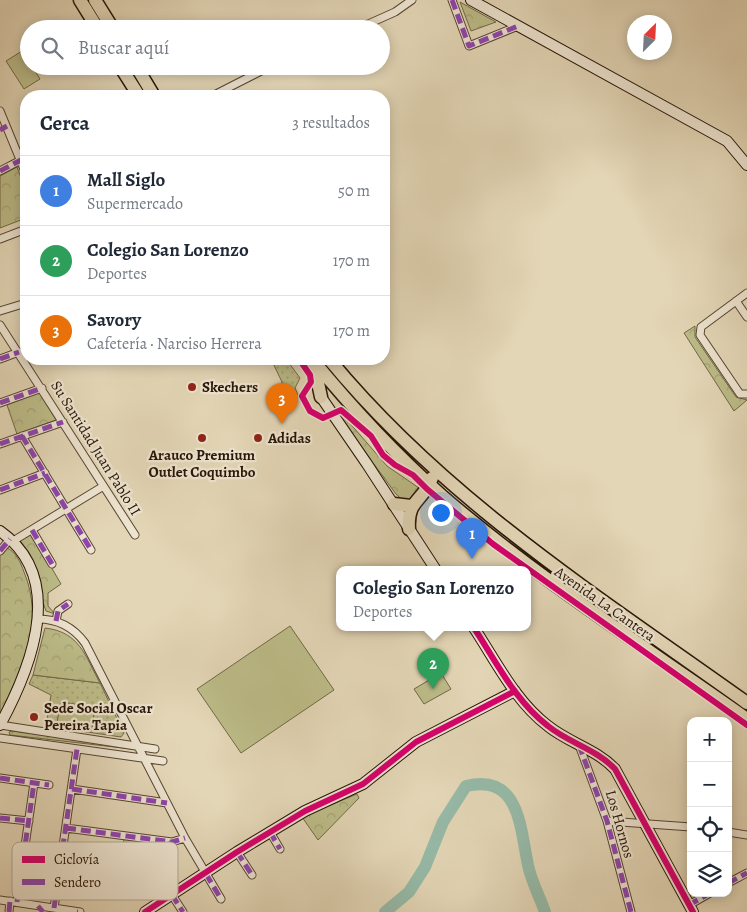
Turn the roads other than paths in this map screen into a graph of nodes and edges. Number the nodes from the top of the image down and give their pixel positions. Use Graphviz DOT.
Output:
graph roads {
  1 [pos="80,0"];
  2 [pos="95,0"];
  3 [pos="412,0"];
  4 [pos="452,0"];
  5 [pos="471,0"];
  6 [pos="92,20"];
  7 [pos="107,20"];
  8 [pos="378,20"];
  9 [pos="518,26"];
  10 [pos="126,75"];
  11 [pos="141,75"];
  12 [pos="253,75"];
  13 [pos="135,90"];
  14 [pos="150,90"];
  15 [pos="224,90"];
  16 [pos="0,111"];
  17 [pos="4,128"];
  18 [pos="20,158"];
  19 [pos="20,161"];
  20 [pos="747,165"];
  21 [pos="0,171"];
  22 [pos="20,231"];
  23 [pos="0,239"];
  24 [pos="747,293"];
  25 [pos="736,301"];
  26 [pos="20,305"];
  27 [pos="0,311"];
  28 [pos="747,316"];
  29 [pos="0,325"];
  30 [pos="19,352"];
  31 [pos="0,359"];
  32 [pos="27,365"];
  33 [pos="314,365"];
  34 [pos="318,365"];
  35 [pos="334,365"];
  36 [pos="343,376"];
  37 [pos="330,380"];
  38 [pos="42,388"];
  39 [pos="747,394"];
  40 [pos="321,397"];
  41 [pos="0,403"];
  42 [pos="63,422"];
  43 [pos="22,436"];
  44 [pos="0,444"];
  45 [pos="435,471"];
  46 [pos="44,472"];
  47 [pos="430,484"];
  48 [pos="102,486"];
  49 [pos="0,490"];
  50 [pos="394,504"];
  51 [pos="411,506"];
  52 [pos="67,508"];
  53 [pos="409,529"];
  54 [pos="32,530"];
  55 [pos="0,532"];
  56 [pos="135,535"];
  57 [pos="12,540"];
  58 [pos="91,550"];
  59 [pos="0,551"];
  60 [pos="52,564"];
  61 [pos="433,566"];
  62 [pos="530,566"];
  63 [pos="531,566"];
  64 [pos="68,604"];
  65 [pos="38,619"];
  66 [pos="56,621"];
  67 [pos="476,631"];
  68 [pos="515,691"];
  69 [pos="747,703"];
  70 [pos="747,718"];
  71 [pos="0,725"];
  72 [pos="0,738"];
  73 [pos="136,745"];
  74 [pos="579,745"];
  75 [pos="77,749"];
  76 [pos="155,749"];
  77 [pos="143,758"];
  78 [pos="163,761"];
  79 [pos="0,778"];
  80 [pos="34,783"];
  81 [pos="49,785"];
  82 [pos="72,789"];
  83 [pos="167,803"];
  84 [pos="0,818"];
  85 [pos="29,821"];
  86 [pos="607,821"];
  87 [pos="645,823"];
  88 [pos="66,828"];
  89 [pos="687,828"];
  90 [pos="270,832"];
  91 [pos="732,833"];
  92 [pos="747,835"];
  93 [pos="185,838"];
  94 [pos="25,842"];
  95 [pos="64,842"];
  96 [pos="172,842"];
  97 [pos="280,849"];
  98 [pos="238,852"];
  99 [pos="747,873"];
  100 [pos="206,874"];
  101 [pos="252,875"];
  102 [pos="732,881"];
  103 [pos="178,891"];
  104 [pos="705,897"];
  105 [pos="221,899"];
  106 [pos="0,900"];
  107 [pos="55,900"];
  108 [pos="164,900"];
  109 [pos="175,900"];
  110 [pos="14,902"];
  111 [pos="54,908"];
  112 [pos="691,908"];
  113 [pos="41,909"];
  114 [pos="9,912"];
  115 [pos="78,912"];
  116 [pos="146,912"];
  117 [pos="183,912"];
  118 [pos="631,912"];
  1 -- 6 [label="highway"];
  2 -- 7 [label="highway"];
  3 -- 8 [label="street"];
  4 -- 9 [label="street"];
  5 -- 9 [label="street"];
  9 -- 20 [label="street"];
  10 -- 13 [label="highway"];
  11 -- 14 [label="highway"];
  12 -- 15 [label="street"];
  16 -- 17 [label="street"];
  17 -- 18 [label="street"];
  19 -- 21 [label="street"];
  22 -- 23 [label="street"];
  24 -- 25 [label="street"];
  25 -- 28 [label="street"];
  25 -- 39 [label="street"];
  26 -- 27 [label="street"];
  29 -- 30 [label="street, Su Santidad Juan Pablo II"];
  30 -- 31 [label="street"];
  32 -- 38 [label="street, Su Santidad Juan Pablo II"];
  33 -- 40 [label="highway"];
  34 -- 37 [label="highway, Avenida La Cantera"];
  35 -- 36 [label="highway, Avenida La Cantera"];
  36 -- 37 [label="highway"];
  36 -- 45 [label="highway, Avenida La Cantera"];
  37 -- 40 [label="highway"];
  37 -- 47 [label="highway, Avenida La Cantera"];
  38 -- 41 [label="street"];
  38 -- 42 [label="street, Su Santidad Juan Pablo II"];
  40 -- 50 [label="street"];
  42 -- 43 [label="street"];
  42 -- 48 [label="street, Su Santidad Juan Pablo II"];
  43 -- 44 [label="street"];
  43 -- 46 [label="street"];
  45 -- 47 [label="highway"];
  45 -- 69 [label="highway, Avenida La Cantera"];
  46 -- 49 [label="street"];
  46 -- 52 [label="street"];
  47 -- 51 [label="highway"];
  47 -- 62 [label="highway, Avenida La Cantera"];
  48 -- 52 [label="street"];
  48 -- 56 [label="street, Su Santidad Juan Pablo II"];
  50 -- 51 [label="highway"];
  50 -- 53 [label="street"];
  51 -- 53 [label="highway"];
  52 -- 54 [label="street"];
  52 -- 58 [label="street"];
  53 -- 61 [label="street"];
  54 -- 57 [label="street"];
  54 -- 60 [label="street"];
  55 -- 57 [label="street"];
  57 -- 59 [label="street"];
  57 -- 65 [label="street"];
  63 -- 70 [label="highway, Avenida La Cantera"];
  64 -- 66 [label="street"];
  65 -- 66 [label="street"];
  65 -- 71 [label="street"];
  66 -- 73 [label="street"];
  67 -- 68 [label="street"];
  68 -- 74 [label="street"];
  68 -- 90 [label="street"];
  71 -- 73 [label="street"];
  72 -- 75 [label="street"];
  73 -- 76 [label="street"];
  73 -- 77 [label="street"];
  74 -- 86 [label="street, Los Hornos"];
  74 -- 87 [label="street"];
  75 -- 77 [label="street"];
  75 -- 82 [label="street"];
  77 -- 78 [label="street"];
  77 -- 83 [label="street"];
  79 -- 80 [label="street"];
  80 -- 81 [label="street"];
  80 -- 85 [label="street"];
  82 -- 83 [label="street"];
  82 -- 88 [label="street"];
  83 -- 93 [label="street"];
  84 -- 85 [label="street"];
  85 -- 94 [label="street"];
  86 -- 87 [label="street"];
  86 -- 118 [label="street, Los Hornos"];
  87 -- 89 [label="street"];
  87 -- 112 [label="street"];
  88 -- 95 [label="street"];
  88 -- 96 [label="street"];
  90 -- 97 [label="street"];
  90 -- 98 [label="street"];
  91 -- 92 [label="street"];
  93 -- 96 [label="street"];
  93 -- 100 [label="street"];
  98 -- 100 [label="street"];
  98 -- 101 [label="street"];
  99 -- 102 [label="street"];
  100 -- 103 [label="street"];
  100 -- 105 [label="street"];
  104 -- 112 [label="street"];
  106 -- 110 [label="street"];
  107 -- 111 [label="street"];
  108 -- 116 [label="street"];
  109 -- 117 [label="street"];
  110 -- 113 [label="street"];
  110 -- 114 [label="street"];
  111 -- 113 [label="street"];
  111 -- 115 [label="street"];
}
